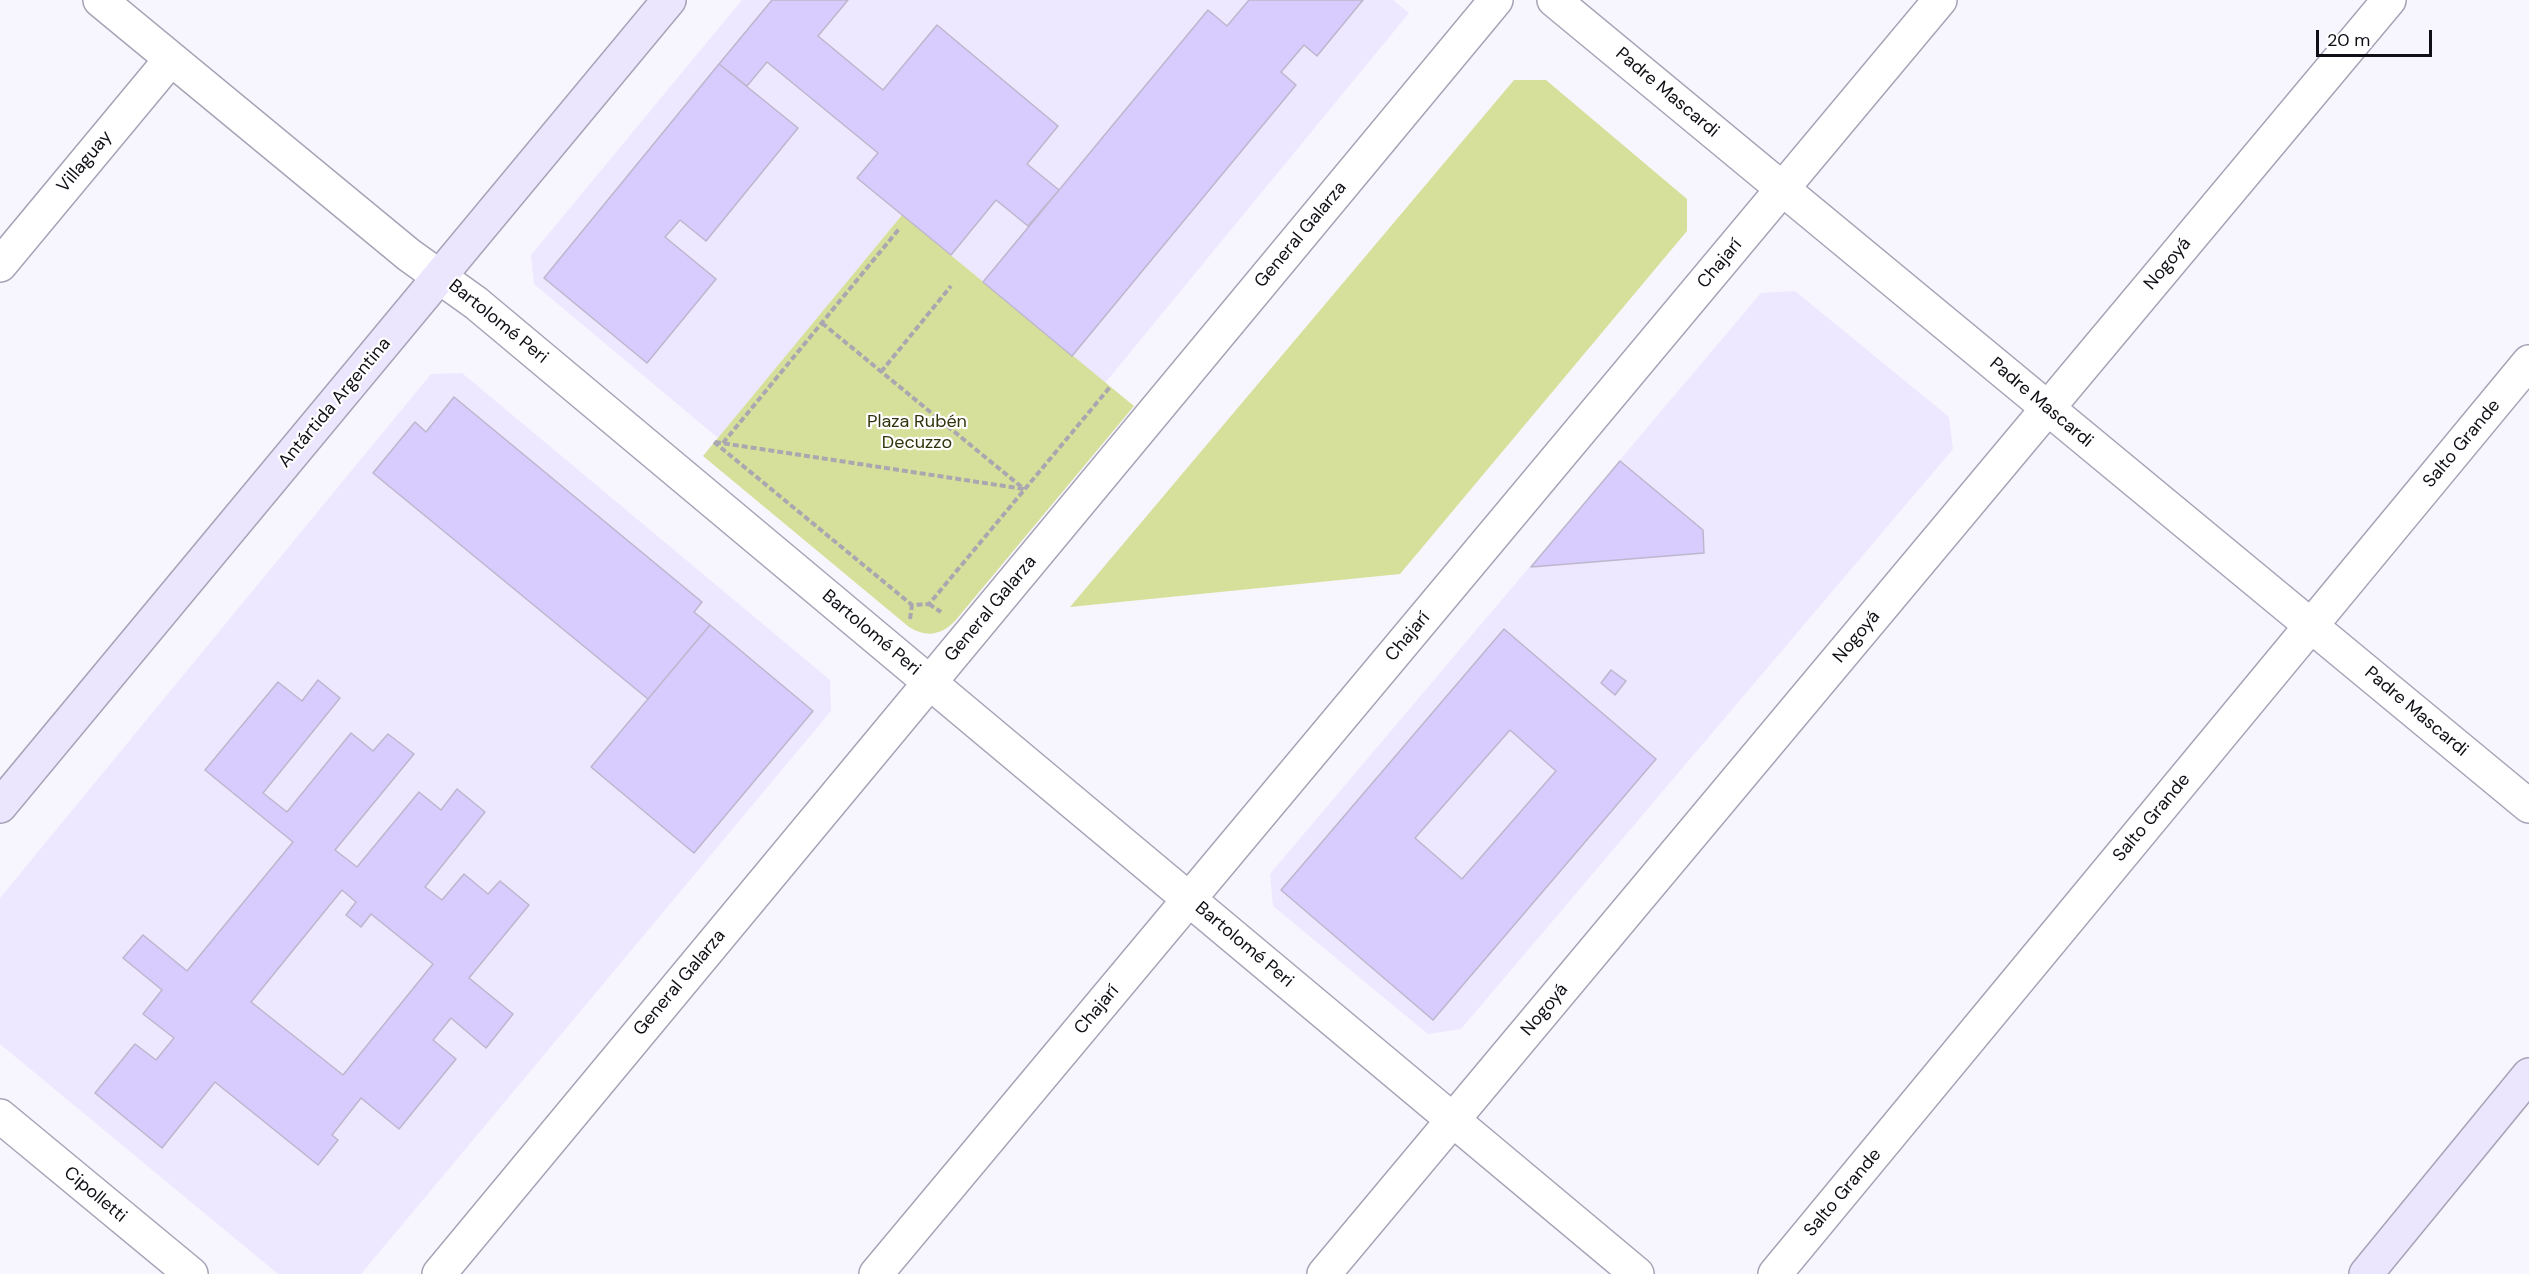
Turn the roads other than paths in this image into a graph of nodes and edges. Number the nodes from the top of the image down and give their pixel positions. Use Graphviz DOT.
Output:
graph roads {
  1 [pos="100,0"];
  2 [pos="669,0"];
  3 [pos="1496,0"];
  4 [pos="1554,0"];
  5 [pos="1940,0"];
  6 [pos="2389,0"];
  7 [pos="171,59"];
  8 [pos="1782,189"];
  9 [pos="0,265"];
  10 [pos="440,276"];
  11 [pos="2529,362"];
  12 [pos="2048,408"];
  13 [pos="2311,626"];
  14 [pos="930,682"];
  15 [pos="0,806"];
  16 [pos="2529,806"];
  17 [pos="1189,900"];
  18 [pos="2529,1076"];
  19 [pos="0,1116"];
  20 [pos="1453,1120"];
  21 [pos="191,1274"];
  22 [pos="439,1274"];
  23 [pos="876,1274"];
  24 [pos="1324,1274"];
  25 [pos="1637,1274"];
  26 [pos="1775,1274"];
  27 [pos="2366,1274"];
  1 -- 7 [label="street, Bartolomé Peri"];
  2 -- 10 [label="main road, Antártida Argentina"];
  3 -- 14 [label="street, General Galarza"];
  4 -- 8 [label="street, Padre Mascardi"];
  5 -- 8 [label="street, Chajarí"];
  6 -- 12 [label="street, Nogoyá"];
  7 -- 9 [label="street, Villaguay"];
  7 -- 10 [label="street, Bartolomé Peri"];
  8 -- 12 [label="street, Padre Mascardi"];
  8 -- 17 [label="street, Chajarí"];
  10 -- 14 [label="street, Bartolomé Peri"];
  10 -- 15 [label="main road, Antártida Argentina"];
  11 -- 13 [label="street, Salto Grande"];
  12 -- 13 [label="street, Padre Mascardi"];
  12 -- 20 [label="street, Nogoyá"];
  13 -- 16 [label="street, Padre Mascardi"];
  13 -- 26 [label="street, Salto Grande"];
  14 -- 17 [label="street, Bartolomé Peri"];
  14 -- 22 [label="street, General Galarza"];
  17 -- 20 [label="street, Bartolomé Peri"];
  17 -- 23 [label="street, Chajarí"];
  18 -- 27 [label="main road"];
  19 -- 21 [label="street, Cipolletti"];
  20 -- 24 [label="street, Nogoyá"];
  20 -- 25 [label="street, Bartolomé Peri"];
}
